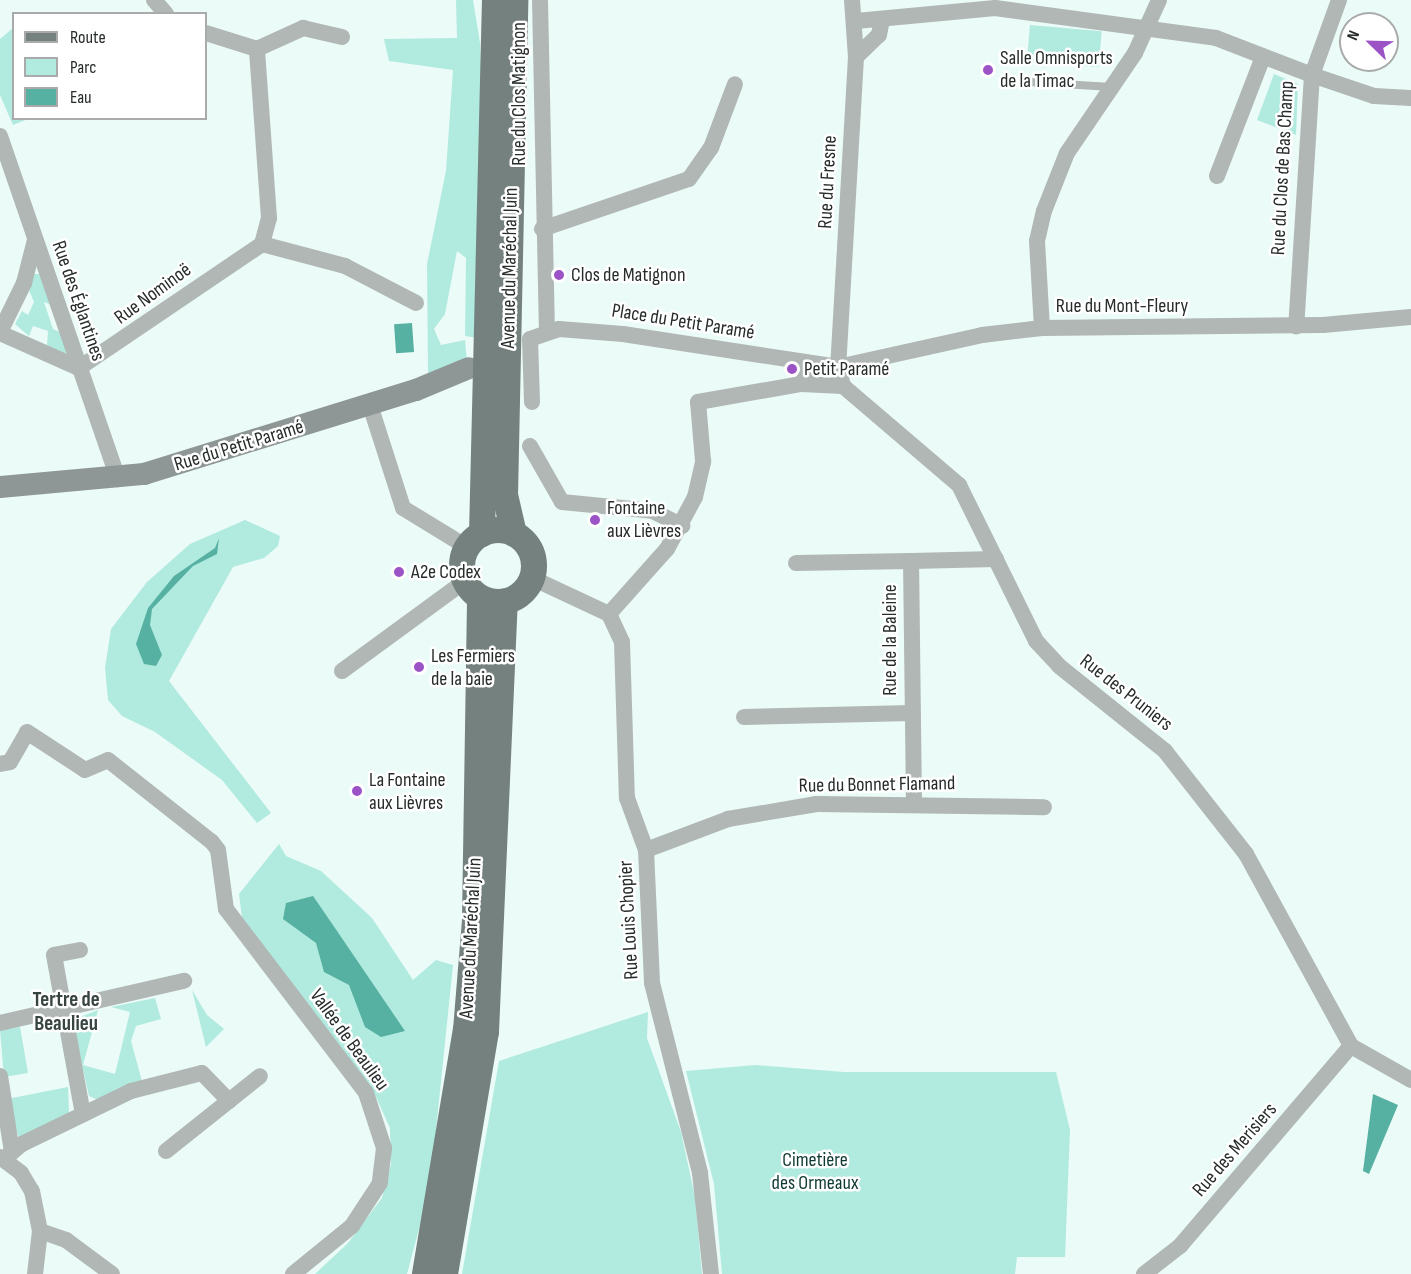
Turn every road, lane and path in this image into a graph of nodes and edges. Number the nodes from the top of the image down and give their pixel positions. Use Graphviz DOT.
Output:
graph roads {
  1 [pos="154,0"];
  2 [pos="495,0"];
  3 [pos="515,0"];
  4 [pos="540,0"];
  5 [pos="852,0"];
  6 [pos="1159,0"];
  7 [pos="1339,0"];
  8 [pos="995,4"];
  9 [pos="164,12"];
  10 [pos="882,20"];
  11 [pos="856,21"];
  12 [pos="1146,32"];
  13 [pos="207,33"];
  14 [pos="342,37"];
  15 [pos="257,49"];
  16 [pos="856,57"];
  17 [pos="1263,57"];
  18 [pos="1312,75"];
  19 [pos="1028,82"];
  20 [pos="735,84"];
  21 [pos="1112,87"];
  22 [pos="1411,98"];
  23 [pos="0,136"];
  24 [pos="1217,176"];
  25 [pos="542,229"];
  26 [pos="35,240"];
  27 [pos="262,244"];
  28 [pos="416,303"];
  29 [pos="1411,317"];
  30 [pos="1296,326"];
  31 [pos="1042,328"];
  32 [pos="547,331"];
  33 [pos="0,333"];
  34 [pos="813,364"];
  35 [pos="838,367"];
  36 [pos="79,368"];
  37 [pos="469,368"];
  38 [pos="801,384"];
  39 [pos="843,386"];
  40 [pos="532,402"];
  41 [pos="370,405"];
  42 [pos="530,446"];
  43 [pos="118,479"];
  44 [pos="0,487"];
  45 [pos="682,526"];
  46 [pos="514,534"];
  47 [pos="474,541"];
  48 [pos="996,560"];
  49 [pos="911,561"];
  50 [pos="796,562"];
  51 [pos="532,578"];
  52 [pos="484,593"];
  53 [pos="609,614"];
  54 [pos="342,671"];
  55 [pos="912,713"];
  56 [pos="744,717"];
  57 [pos="0,764"];
  58 [pos="914,804"];
  59 [pos="1044,807"];
  60 [pos="646,850"];
  61 [pos="80,950"];
  62 [pos="184,981"];
  63 [pos="64,1012"];
  64 [pos="0,1023"];
  65 [pos="1351,1046"];
  66 [pos="0,1076"];
  67 [pos="260,1076"];
  68 [pos="1411,1080"];
  69 [pos="230,1101"];
  70 [pos="83,1114"];
  71 [pos="166,1151"];
  72 [pos="5,1156"];
  73 [pos="39,1231"];
  74 [pos="35,1274"];
  75 [pos="112,1274"];
  76 [pos="293,1274"];
  77 [pos="425,1274"];
  78 [pos="445,1274"];
  79 [pos="711,1274"];
  80 [pos="1144,1274"];
  1 -- 9 [label="street"];
  2 -- 47 [label="main road, Avenue du Maréchal Juin"];
  3 -- 46 [label="main road, Avenue du Maréchal Juin"];
  4 -- 25 [label="street, Rue du Clos Matignon"];
  5 -- 11 [label="street, Rue du Fresne"];
  6 -- 12 [label="street"];
  7 -- 18 [label="street"];
  8 -- 10 [label="street, Rue du Clos de Bas Champ"];
  8 -- 12 [label="street, Rue du Clos de Bas Champ"];
  10 -- 11 [label="street, Rue du Clos de Bas Champ"];
  10 -- 16 [label="street"];
  11 -- 16 [label="street, Rue du Fresne"];
  12 -- 17 [label="street, Rue du Clos de Bas Champ"];
  12 -- 21 [label="street"];
  13 -- 15 [label="street"];
  14 -- 15 [label="street"];
  15 -- 27 [label="street"];
  16 -- 35 [label="street, Rue du Fresne"];
  17 -- 18 [label="street, Rue du Clos de Bas Champ"];
  17 -- 24 [label="street"];
  18 -- 22 [label="street"];
  18 -- 30 [label="street, Rue du Clos de Bas Champ"];
  19 -- 21 [label="lane"];
  20 -- 25 [label="street"];
  21 -- 31 [label="street"];
  23 -- 26 [label="street, Rue des Églantines"];
  25 -- 32 [label="street, Rue du Clos Matignon"];
  26 -- 33 [label="street"];
  26 -- 36 [label="street, Rue des Églantines"];
  27 -- 28 [label="street"];
  27 -- 36 [label="street, Rue Nominoë"];
  29 -- 30 [label="street, Rue du Mont-Fleury"];
  30 -- 31 [label="street, Rue du Mont-Fleury"];
  31 -- 35 [label="street, Rue du Mont-Fleury"];
  32 -- 34 [label="street, Place du Petit Paramé"];
  32 -- 40 [label="street"];
  33 -- 36 [label="street"];
  34 -- 35 [label="street, Place du Petit Paramé"];
  34 -- 38 [label="street"];
  35 -- 39 [label="street"];
  36 -- 43 [label="street, Rue des Églantines"];
  37 -- 41 [label="street, Rue du Petit Paramé"];
  38 -- 39 [label="street"];
  38 -- 45 [label="street"];
  39 -- 48 [label="street, Rue des Pruniers"];
  41 -- 43 [label="street, Rue du Petit Paramé"];
  41 -- 47 [label="street"];
  42 -- 45 [label="street"];
  43 -- 44 [label="street, Rue du Petit Paramé"];
  45 -- 53 [label="street"];
  46 -- 47 [label="main road"];
  46 -- 51 [label="main road"];
  47 -- 52 [label="main road"];
  48 -- 49 [label="street, Rue de la Baleine"];
  48 -- 65 [label="street, Rue des Pruniers"];
  49 -- 50 [label="street"];
  49 -- 55 [label="street, Rue de la Baleine"];
  51 -- 52 [label="main road"];
  51 -- 53 [label="street"];
  52 -- 54 [label="street"];
  52 -- 77 [label="main road, Avenue du Maréchal Juin"];
  52 -- 78 [label="main road, Avenue du Maréchal Juin"];
  53 -- 60 [label="street, Rue Louis Chopier"];
  55 -- 56 [label="street"];
  55 -- 58 [label="street, Rue de la Baleine"];
  57 -- 76 [label="street, Vallée de Beaulieu"];
  58 -- 59 [label="street, Rue du Bonnet Flamand"];
  58 -- 60 [label="street, Rue du Bonnet Flamand"];
  60 -- 79 [label="street, Rue Louis Chopier"];
  61 -- 63 [label="street"];
  62 -- 63 [label="street"];
  63 -- 64 [label="street"];
  63 -- 70 [label="street"];
  65 -- 68 [label="street"];
  65 -- 80 [label="street, Rue des Merisiers"];
  66 -- 72 [label="street"];
  67 -- 69 [label="street"];
  69 -- 70 [label="street"];
  69 -- 71 [label="street"];
  70 -- 72 [label="street"];
  72 -- 73 [label="street"];
  73 -- 74 [label="street"];
  73 -- 75 [label="street"];
}
